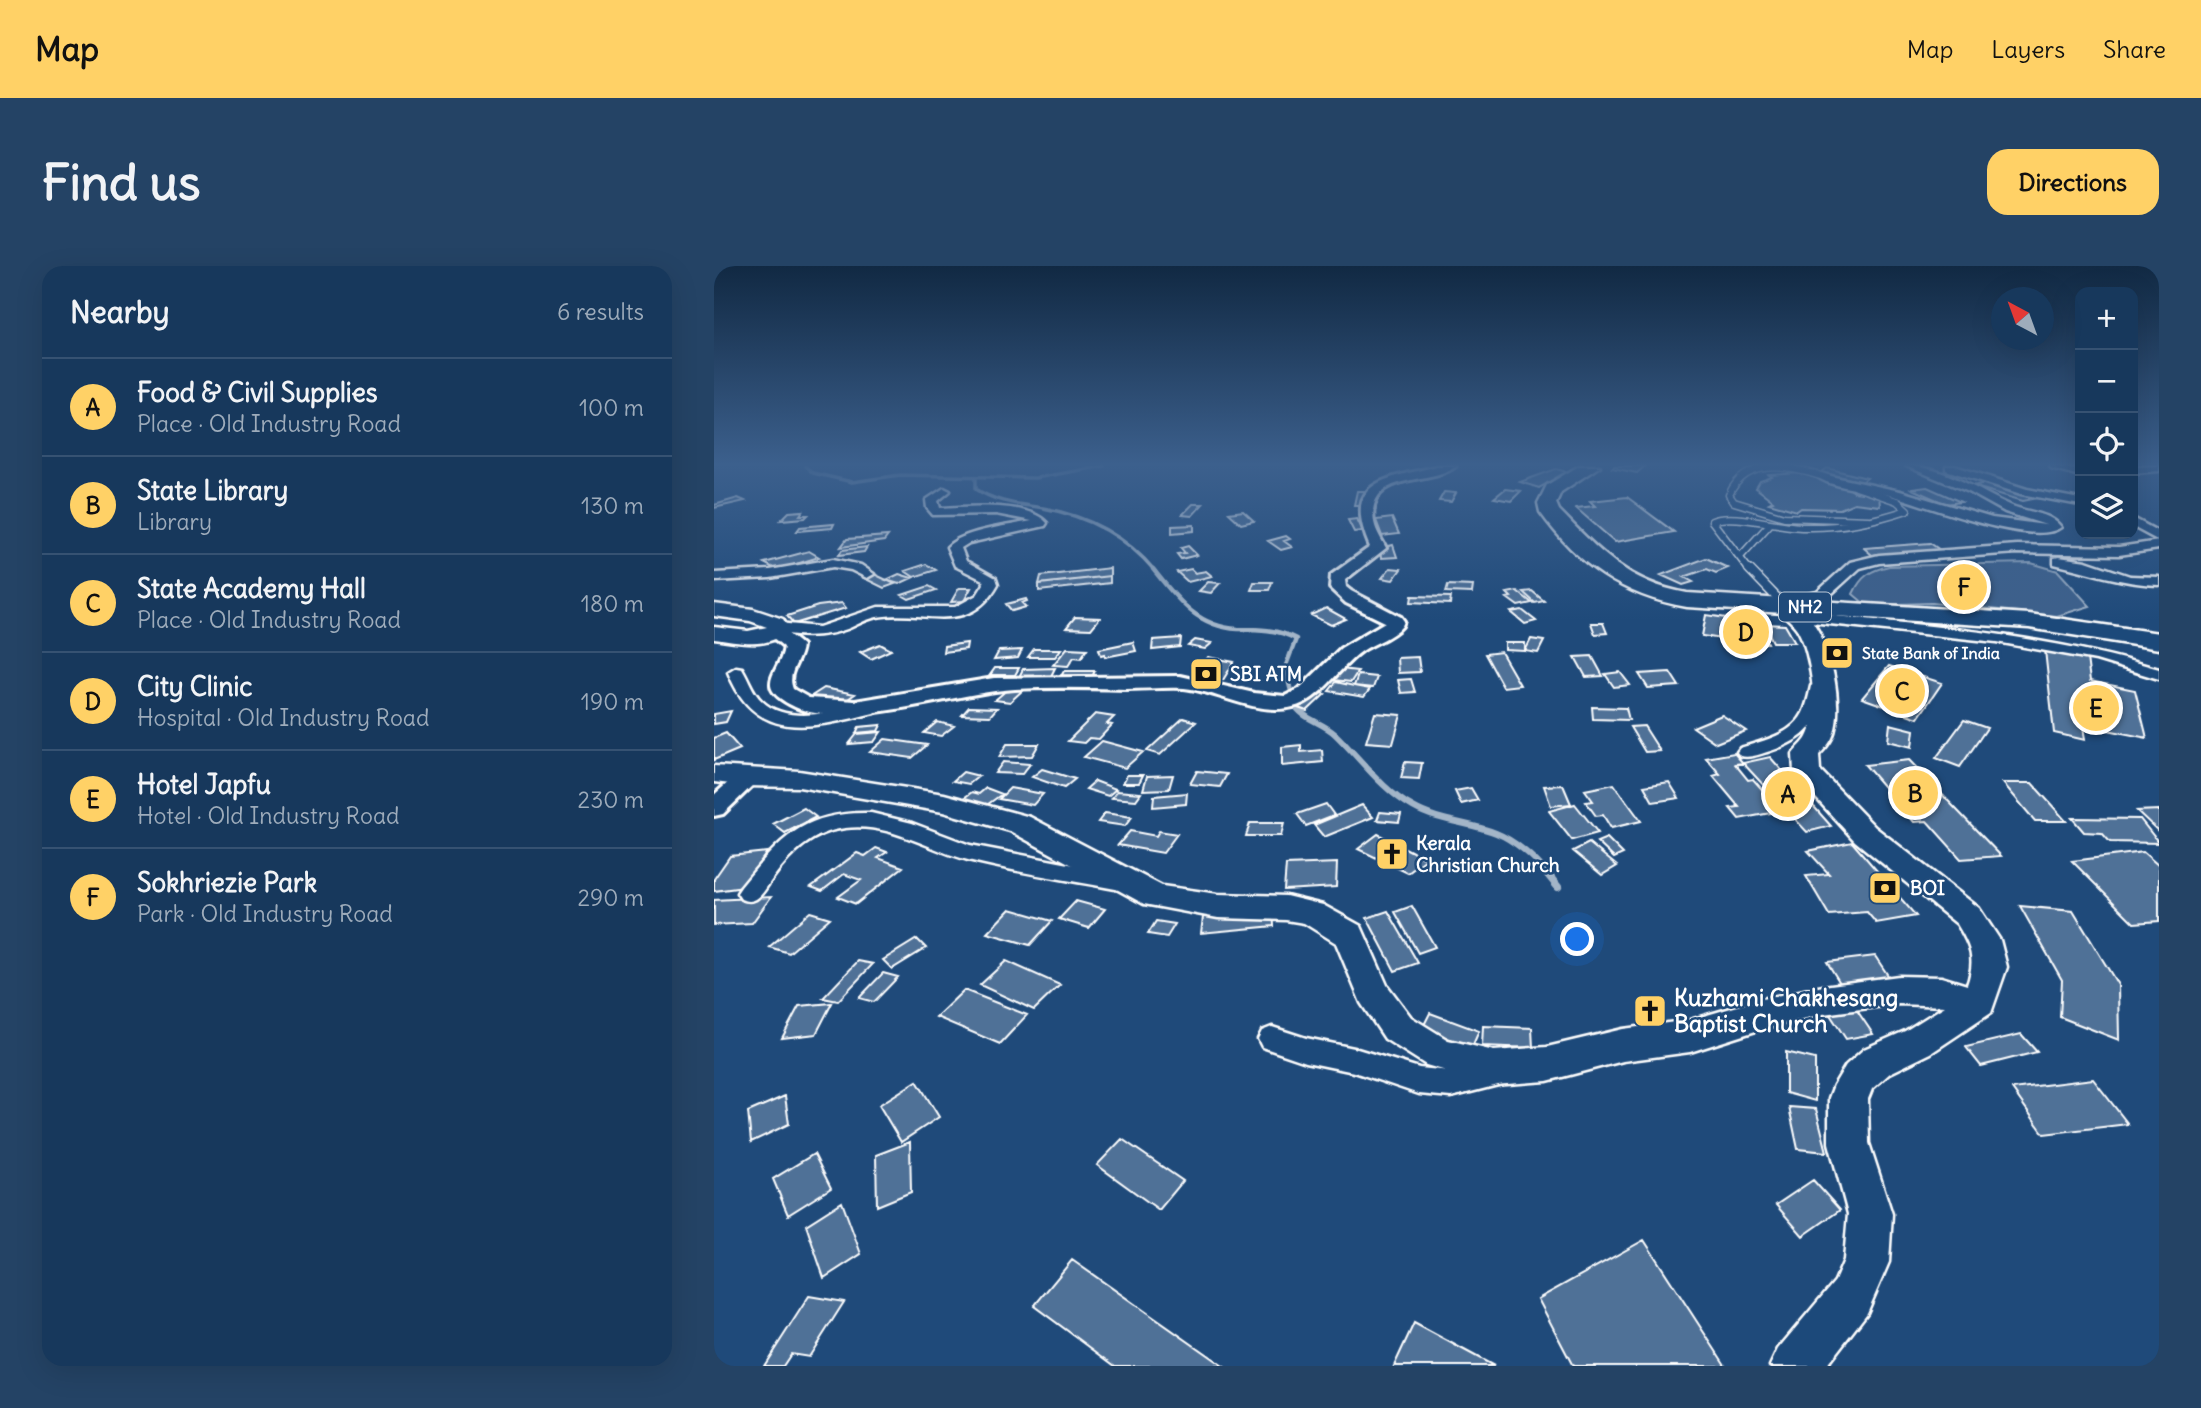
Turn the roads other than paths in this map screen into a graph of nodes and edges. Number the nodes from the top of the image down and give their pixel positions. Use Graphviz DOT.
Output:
graph roads {
  1 [pos="1032,517"];
  2 [pos="1368,517"];
  3 [pos="1554,517"];
  4 [pos="1725,517"];
  5 [pos="1728,517"];
  6 [pos="1793,517"];
  7 [pos="1879,517"];
  8 [pos="1971,517"];
  9 [pos="2035,517"];
  10 [pos="1869,520"];
  11 [pos="1769,525"];
  12 [pos="2138,525"];
  13 [pos="2159,537"];
  14 [pos="2159,545"];
  15 [pos="1740,557"];
  16 [pos="1879,559"];
  17 [pos="867,574"];
  18 [pos="714,577"];
  19 [pos="2159,581"];
  20 [pos="714,610"];
  21 [pos="1790,611"];
  22 [pos="777,630"];
  23 [pos="714,633"];
  24 [pos="2159,641"];
  25 [pos="736,672"];
  26 [pos="2159,674"];
  27 [pos="1822,679"];
  28 [pos="903,700"];
  29 [pos="1748,752"];
  30 [pos="714,774"];
  31 [pos="747,778"];
  32 [pos="714,808"];
  33 [pos="1136,886"];
  34 [pos="749,892"];
  35 [pos="1979,1003"];
  36 [pos="1272,1039"];
  37 [pos="1524,1066"];
  38 [pos="1796,1366"];
  1 -- 22 [label="street"];
  2 -- 28 [label="street"];
  3 -- 21 [label="highway, NH2"];
  4 -- 15 [label="lane"];
  5 -- 11 [label="lane"];
  6 -- 10 [label="lane"];
  7 -- 10 [label="lane"];
  8 -- 9 [label="street"];
  10 -- 11 [label="lane"];
  11 -- 15 [label="lane"];
  12 -- 13 [label="street"];
  14 -- 16 [label="street"];
  15 -- 21 [label="lane"];
  16 -- 19 [label="street"];
  16 -- 21 [label="street"];
  17 -- 18 [label="street"];
  20 -- 22 [label="main road"];
  21 -- 24 [label="highway, NH2"];
  21 -- 26 [label="street"];
  21 -- 27 [label="main road"];
  22 -- 23 [label="main road"];
  22 -- 28 [label="street"];
  25 -- 28 [label="street"];
  27 -- 29 [label="street"];
  27 -- 35 [label="main road"];
  30 -- 31 [label="main road"];
  31 -- 32 [label="street"];
  31 -- 33 [label="main road"];
  33 -- 34 [label="street"];
  33 -- 37 [label="main road"];
  35 -- 37 [label="main road"];
  35 -- 38 [label="main road"];
  36 -- 37 [label="street"];
}
